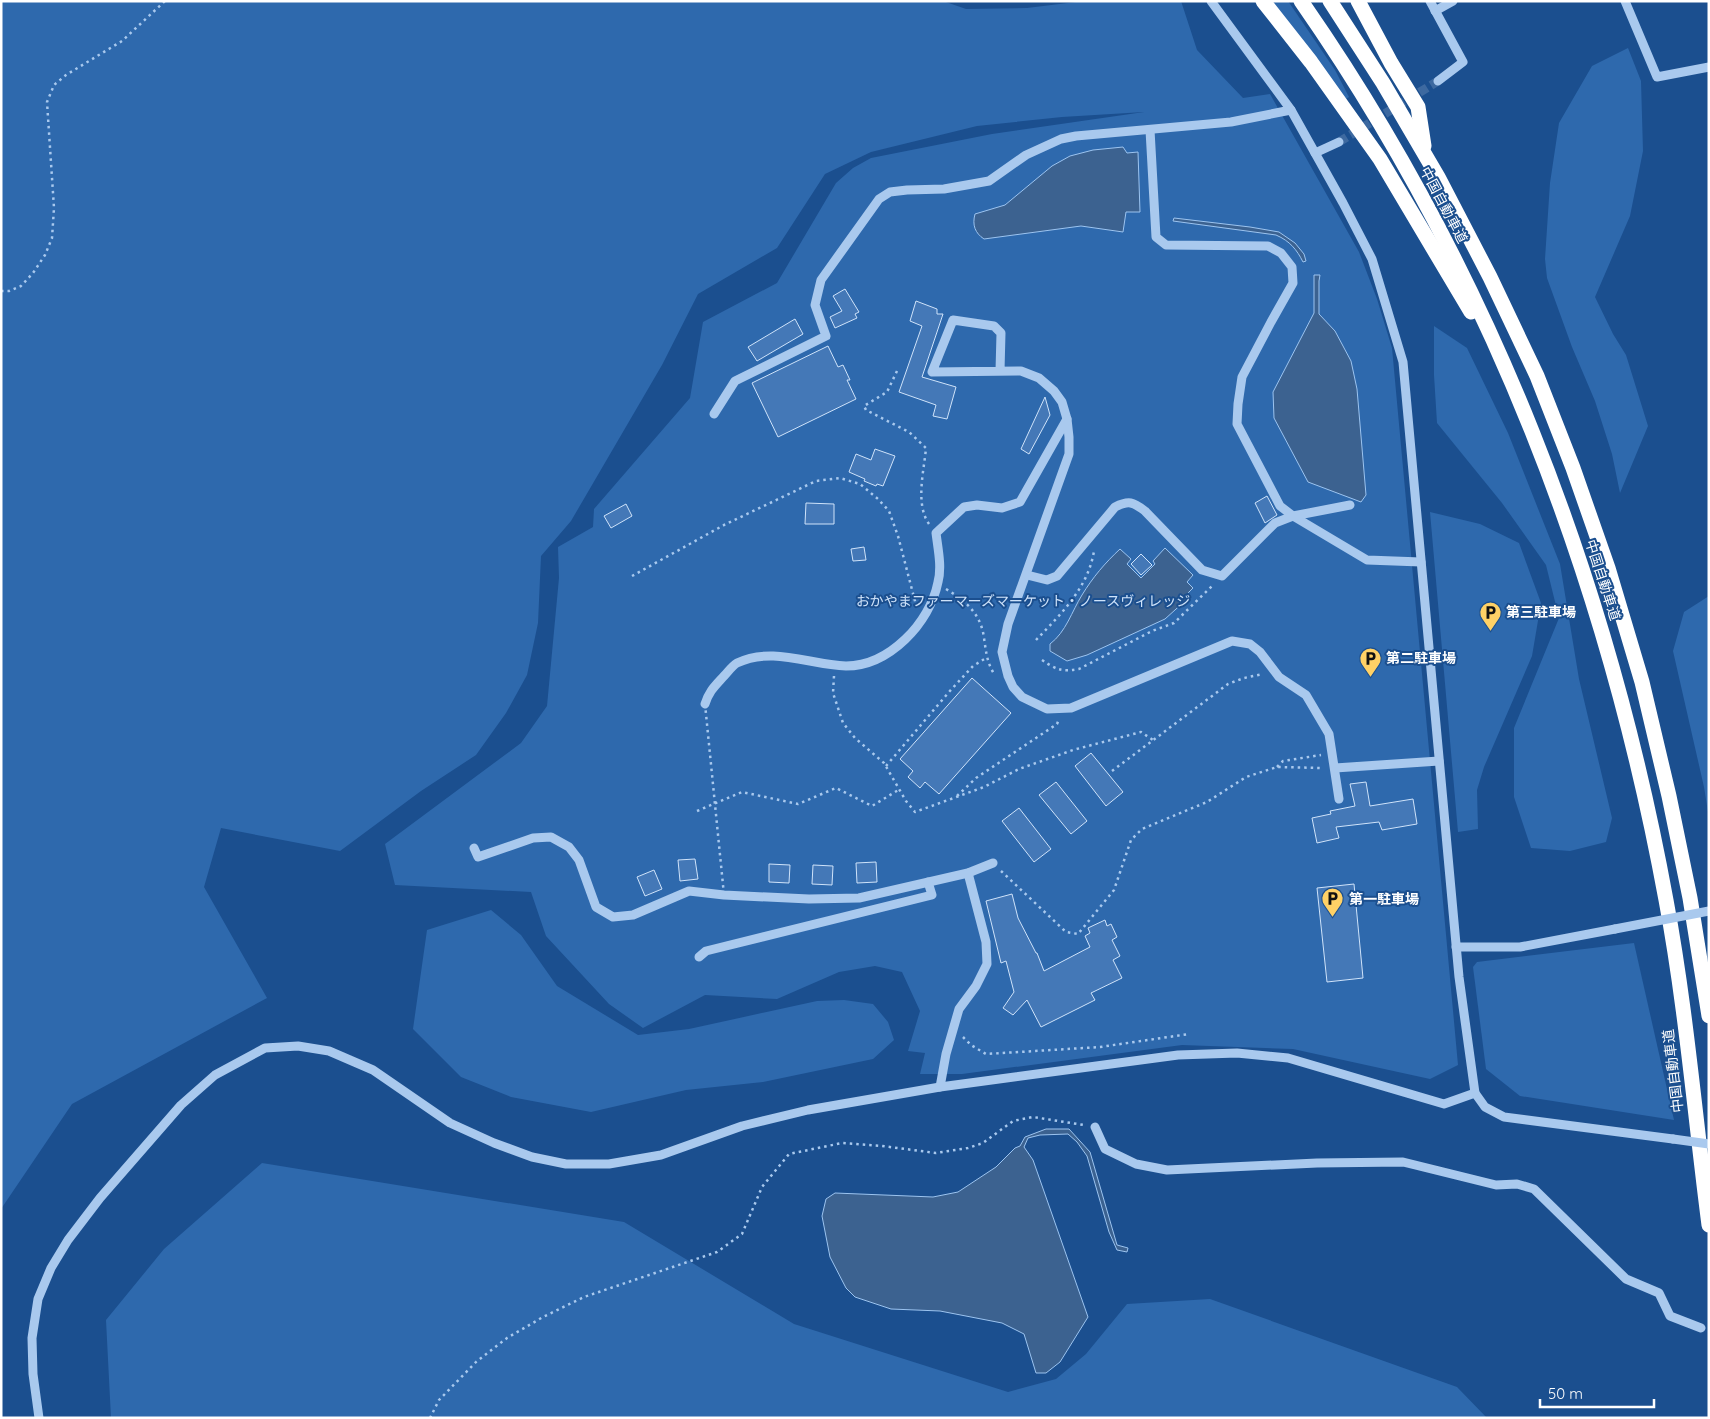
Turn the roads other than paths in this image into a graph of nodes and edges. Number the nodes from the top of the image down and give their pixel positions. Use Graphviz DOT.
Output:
graph roads {
  1 [pos="1211,1"];
  2 [pos="1263,1"];
  3 [pos="1301,1"];
  4 [pos="1330,1"];
  5 [pos="1358,1"];
  6 [pos="1430,1"];
  7 [pos="1454,1"];
  8 [pos="1625,1"];
  9 [pos="1435,11"];
  10 [pos="1709,67"];
  11 [pos="1438,81"];
  12 [pos="1291,110"];
  13 [pos="1150,130"];
  14 [pos="1339,142"];
  15 [pos="1315,153"];
  16 [pos="1425,155"];
  17 [pos="1000,371"];
  18 [pos="1515,386"];
  19 [pos="714,414"];
  20 [pos="1067,419"];
  21 [pos="1350,505"];
  22 [pos="1294,516"];
  23 [pos="1421,562"];
  24 [pos="1027,575"];
  25 [pos="705,704"];
  26 [pos="1439,761"];
  27 [pos="1334,768"];
  28 [pos="1339,799"];
  29 [pos="474,848"];
  30 [pos="993,863"];
  31 [pos="968,872"];
  32 [pos="928,882"];
  33 [pos="1709,911"];
  34 [pos="1456,947"];
  35 [pos="699,957"];
  36 [pos="1709,1016"];
  37 [pos="940,1087"];
  38 [pos="1475,1094"];
  39 [pos="1095,1127"];
  40 [pos="1709,1144"];
  41 [pos="1709,1225"];
  42 [pos="1701,1328"];
  43 [pos="39,1418"];
  1 -- 12 [label="street"];
  2 -- 18 [label="highway"];
  3 -- 18 [label="highway, 中国自動車道"];
  4 -- 16 [label="highway, 中国自動車道"];
  5 -- 16 [label="highway"];
  6 -- 9 [label="street"];
  7 -- 9 [label="street"];
  8 -- 10 [label="street"];
  9 -- 11 [label="street"];
  12 -- 13 [label="street"];
  12 -- 15 [label="street"];
  13 -- 19 [label="street"];
  13 -- 22 [label="street"];
  14 -- 15 [label="street"];
  15 -- 23 [label="street"];
  16 -- 36 [label="highway, 中国自動車道"];
  17 -- 17 [label="street"];
  17 -- 20 [label="street"];
  18 -- 41 [label="highway, 中国自動車道"];
  20 -- 24 [label="street"];
  20 -- 25 [label="street"];
  21 -- 22 [label="street"];
  22 -- 23 [label="street"];
  22 -- 24 [label="street"];
  23 -- 26 [label="street"];
  24 -- 27 [label="street"];
  26 -- 27 [label="street"];
  26 -- 34 [label="street"];
  27 -- 28 [label="street"];
  29 -- 32 [label="street"];
  30 -- 31 [label="street"];
  31 -- 32 [label="street"];
  31 -- 37 [label="street"];
  32 -- 35 [label="street"];
  33 -- 34 [label="street, bridge"];
  34 -- 38 [label="street"];
  37 -- 38 [label="street"];
  37 -- 43 [label="street"];
  38 -- 40 [label="street, bridge"];
  39 -- 42 [label="street"];
}
